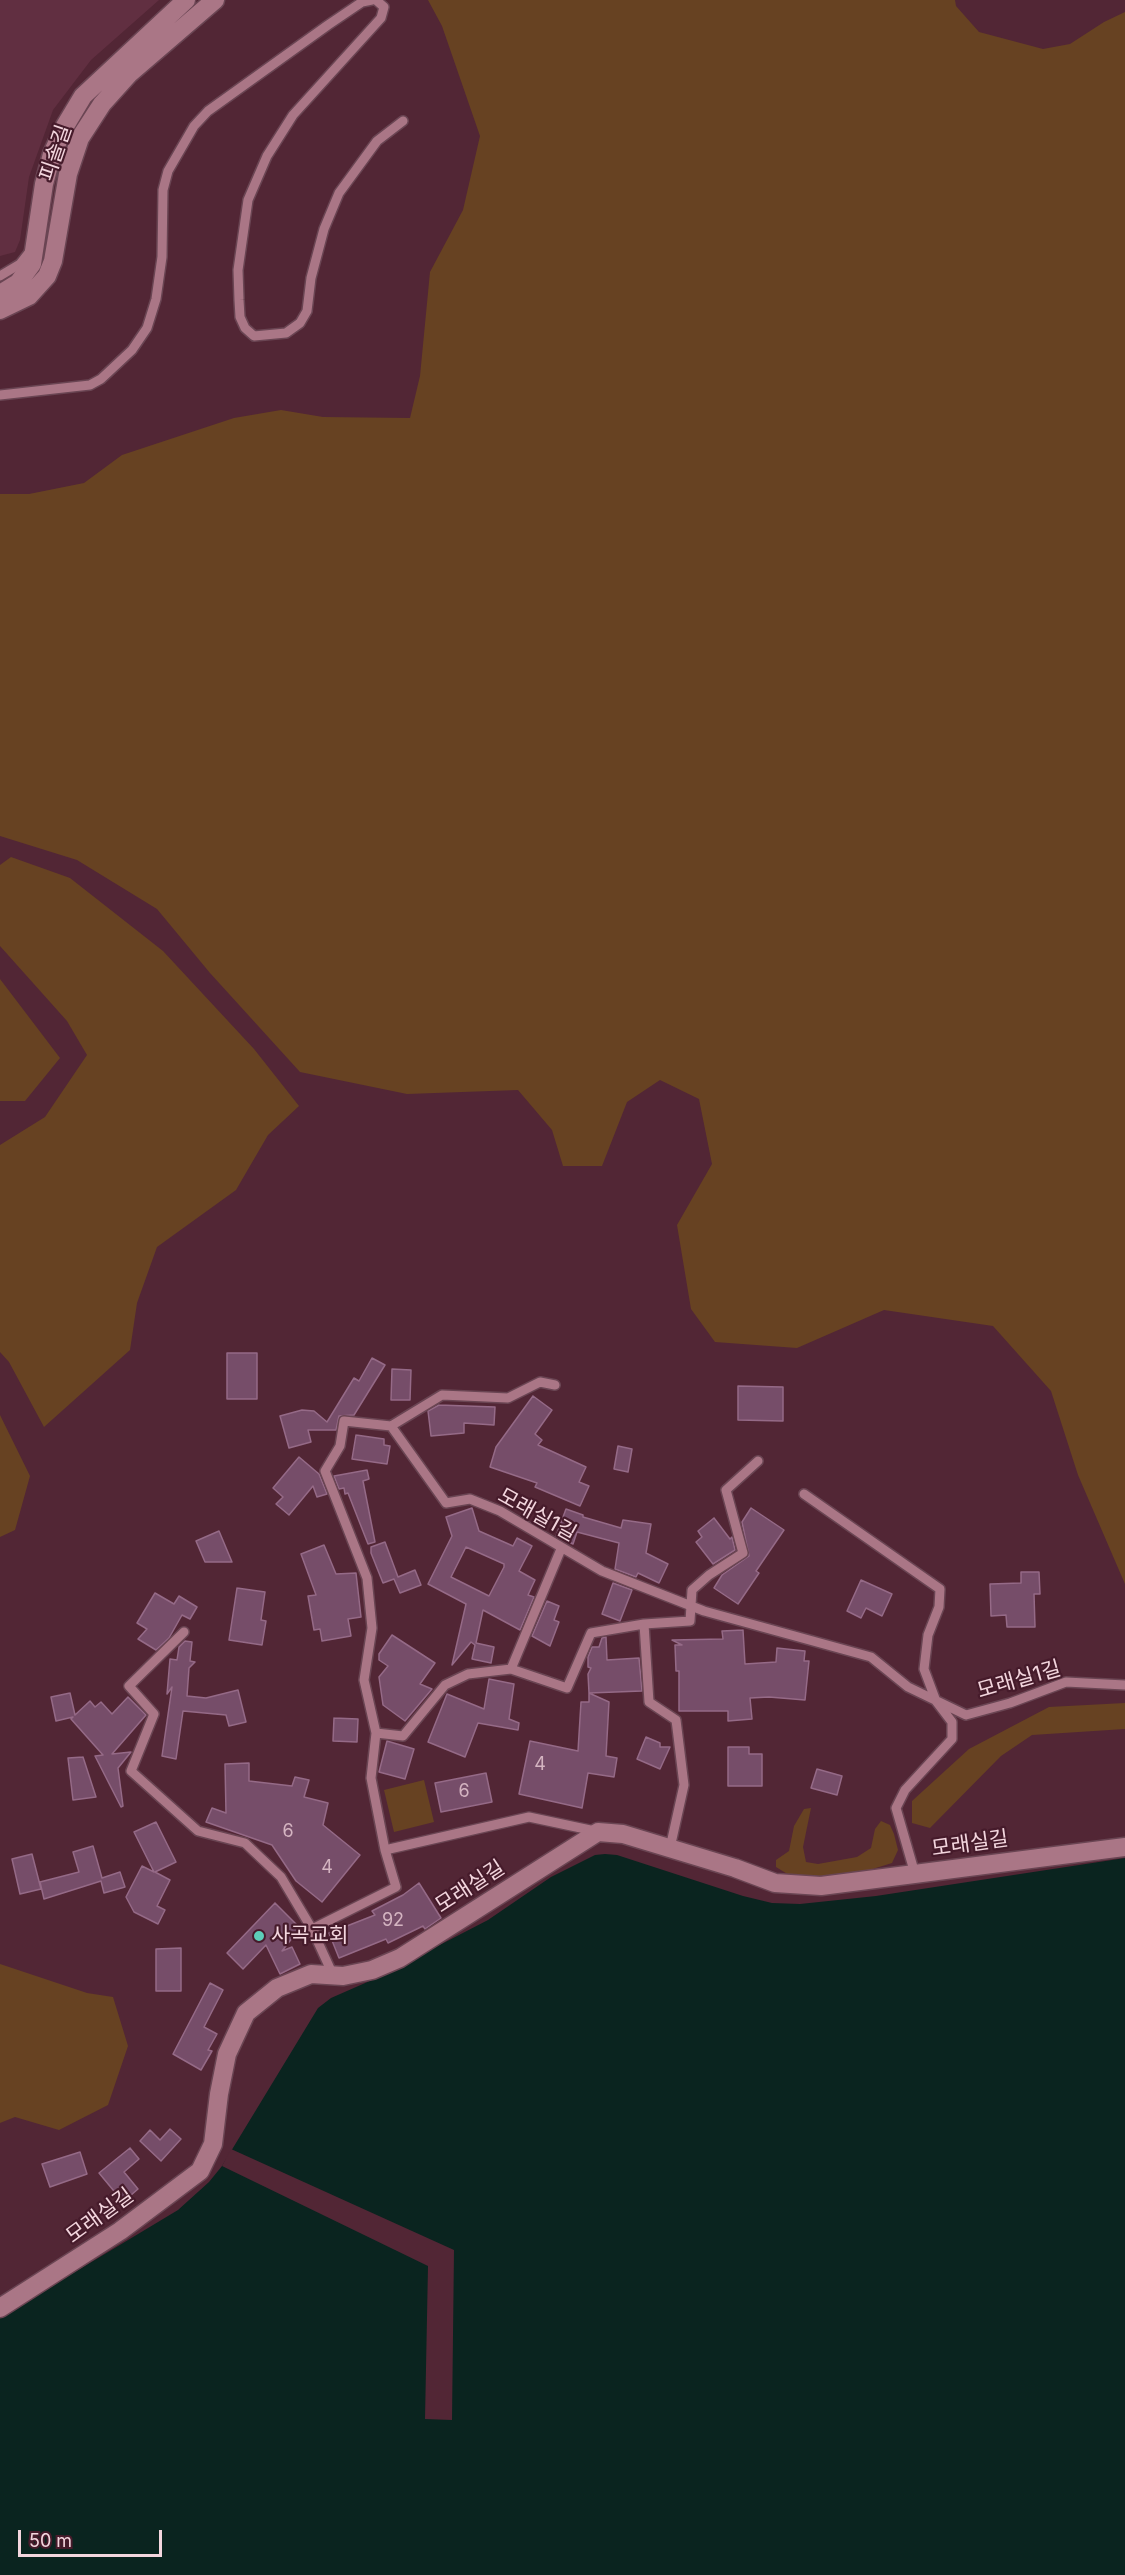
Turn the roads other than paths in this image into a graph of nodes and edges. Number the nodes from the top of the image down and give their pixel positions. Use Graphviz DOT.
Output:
graph roads {
  1 [pos="186,0"];
  2 [pos="215,0"];
  3 [pos="374,0"];
  4 [pos="403,121"];
  5 [pos="37,241"];
  6 [pos="0,277"];
  7 [pos="20,281"];
  8 [pos="42,283"];
  9 [pos="0,294"];
  10 [pos="0,310"];
  11 [pos="0,395"];
  12 [pos="555,1385"];
  13 [pos="391,1426"];
  14 [pos="758,1461"];
  15 [pos="804,1494"];
  16 [pos="561,1549"];
  17 [pos="692,1606"];
  18 [pos="644,1624"];
  19 [pos="184,1632"];
  20 [pos="511,1669"];
  21 [pos="1125,1684"];
  22 [pos="936,1701"];
  23 [pos="376,1733"];
  24 [pos="598,1832"];
  25 [pos="1125,1847"];
  26 [pos="670,1848"];
  27 [pos="385,1850"];
  28 [pos="915,1874"];
  29 [pos="312,1929"];
  30 [pos="333,1975"];
  31 [pos="0,2308"];
  1 -- 5 [label="street, 피솔길"];
  2 -- 8 [label="street, 피솔길"];
  3 -- 4 [label="lane"];
  3 -- 11 [label="lane"];
  5 -- 6 [label="lane"];
  5 -- 7 [label="street, 피솔길"];
  6 -- 7 [label="lane"];
  7 -- 8 [label="lane"];
  7 -- 9 [label="street, 피솔길"];
  8 -- 10 [label="street, 피솔길"];
  12 -- 13 [label="lane"];
  13 -- 16 [label="lane, 모래실1길"];
  13 -- 23 [label="lane"];
  14 -- 17 [label="lane"];
  15 -- 22 [label="lane"];
  16 -- 17 [label="lane, 모래실1길"];
  16 -- 20 [label="lane"];
  17 -- 18 [label="lane"];
  17 -- 22 [label="lane, 모래실1길"];
  18 -- 20 [label="lane"];
  18 -- 26 [label="lane"];
  19 -- 29 [label="lane"];
  20 -- 23 [label="lane"];
  21 -- 22 [label="lane, 모래실1길"];
  22 -- 28 [label="lane"];
  23 -- 27 [label="lane"];
  24 -- 26 [label="street, 모래실길"];
  24 -- 27 [label="lane"];
  24 -- 30 [label="street, 모래실길"];
  25 -- 28 [label="street, 모래실길"];
  26 -- 28 [label="street, 모래실길"];
  27 -- 29 [label="lane"];
  29 -- 30 [label="lane"];
  30 -- 31 [label="street, 모래실길"];
}
